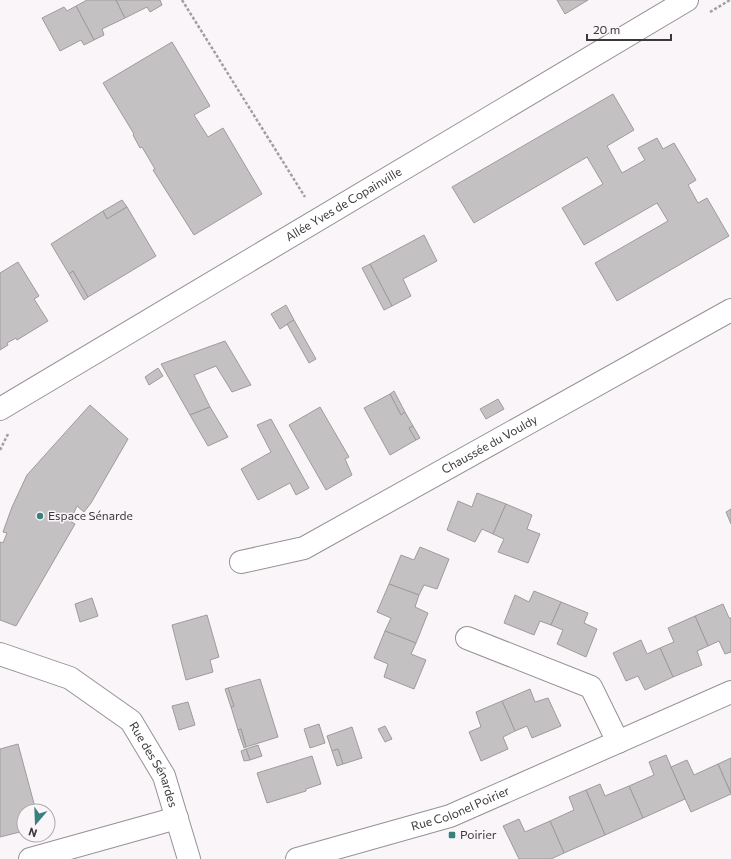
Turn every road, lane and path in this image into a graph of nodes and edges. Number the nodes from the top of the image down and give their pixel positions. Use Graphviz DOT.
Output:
graph roads {
  1 [pos="182,0"];
  2 [pos="687,0"];
  3 [pos="319,220"];
  4 [pos="731,310"];
  5 [pos="0,409"];
  6 [pos="7,435"];
  7 [pos="0,450"];
  8 [pos="241,562"];
  9 [pos="467,638"];
  10 [pos="0,654"];
  11 [pos="731,692"];
  12 [pos="618,742"];
  13 [pos="177,818"];
  14 [pos="30,859"];
  15 [pos="189,859"];
  16 [pos="296,859"];
  1 -- 3 [label="path"];
  2 -- 3 [label="street, Allée Yves de Copainville"];
  3 -- 5 [label="street, Allée Yves de Copainville"];
  4 -- 8 [label="street, Chaussée du Vouldy"];
  6 -- 7 [label="path"];
  9 -- 12 [label="street"];
  10 -- 13 [label="street, Rue des Sénardes"];
  11 -- 12 [label="street, Rue Colonel Poirier"];
  12 -- 16 [label="street, Rue Colonel Poirier"];
  13 -- 14 [label="street"];
  13 -- 15 [label="street, Rue des Sénardes"];
}
